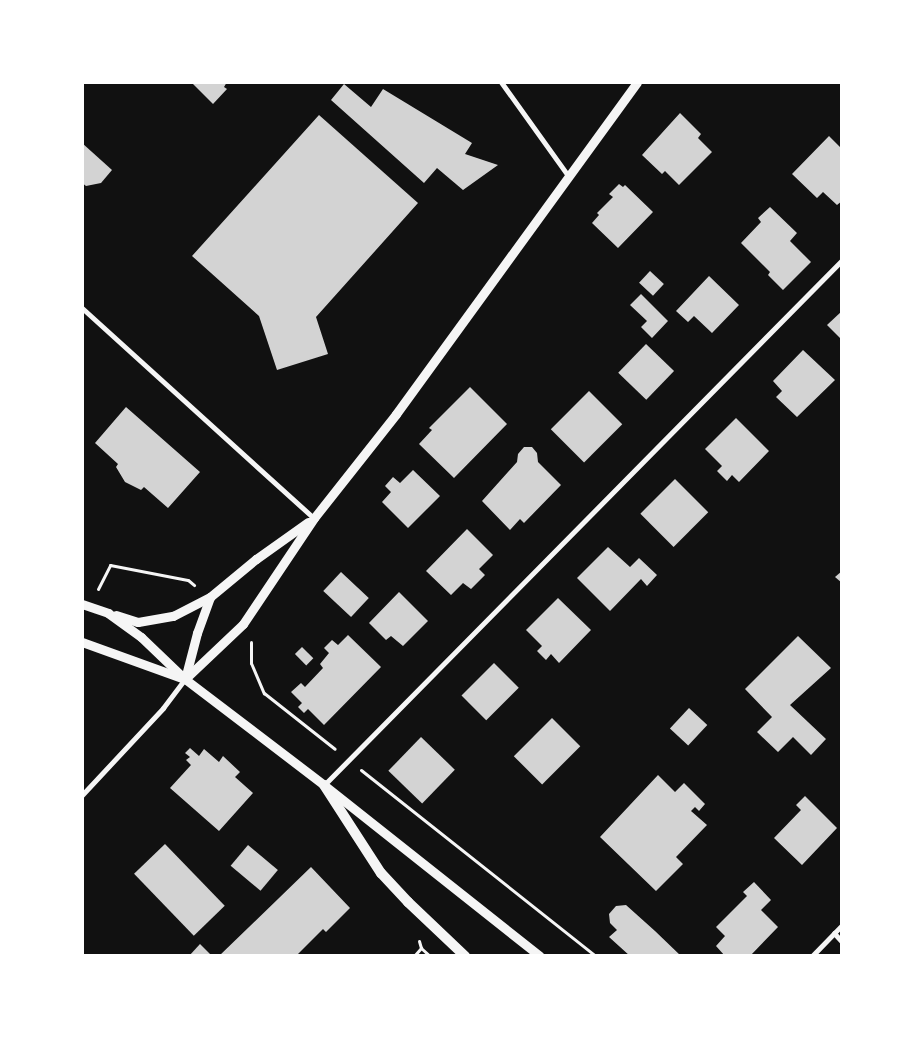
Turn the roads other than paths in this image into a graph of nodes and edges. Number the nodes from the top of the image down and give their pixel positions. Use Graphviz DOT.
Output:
graph roads {
  1 [pos="501,82"];
  2 [pos="637,82"];
  3 [pos="569,177"];
  4 [pos="842,260"];
  5 [pos="82,308"];
  6 [pos="314,518"];
  7 [pos="210,597"];
  8 [pos="86,605"];
  9 [pos="108,613"];
  10 [pos="82,642"];
  11 [pos="185,679"];
  12 [pos="324,785"];
  13 [pos="82,795"];
  14 [pos="842,925"];
  15 [pos="834,933"];
  16 [pos="842,942"];
  17 [pos="465,956"];
  18 [pos="540,956"];
  19 [pos="812,956"];
  1 -- 3 [label="street"];
  2 -- 3 [label="street"];
  3 -- 6 [label="street"];
  4 -- 12 [label="street"];
  5 -- 6 [label="street"];
  6 -- 7 [label="street"];
  6 -- 11 [label="street"];
  7 -- 9 [label="street"];
  7 -- 11 [label="street"];
  8 -- 9 [label="street"];
  9 -- 11 [label="street"];
  10 -- 11 [label="street"];
  11 -- 12 [label="street"];
  11 -- 13 [label="street"];
  12 -- 17 [label="main road"];
  12 -- 18 [label="street"];
  14 -- 15 [label="street"];
  15 -- 16 [label="street"];
  15 -- 19 [label="street"];
}
